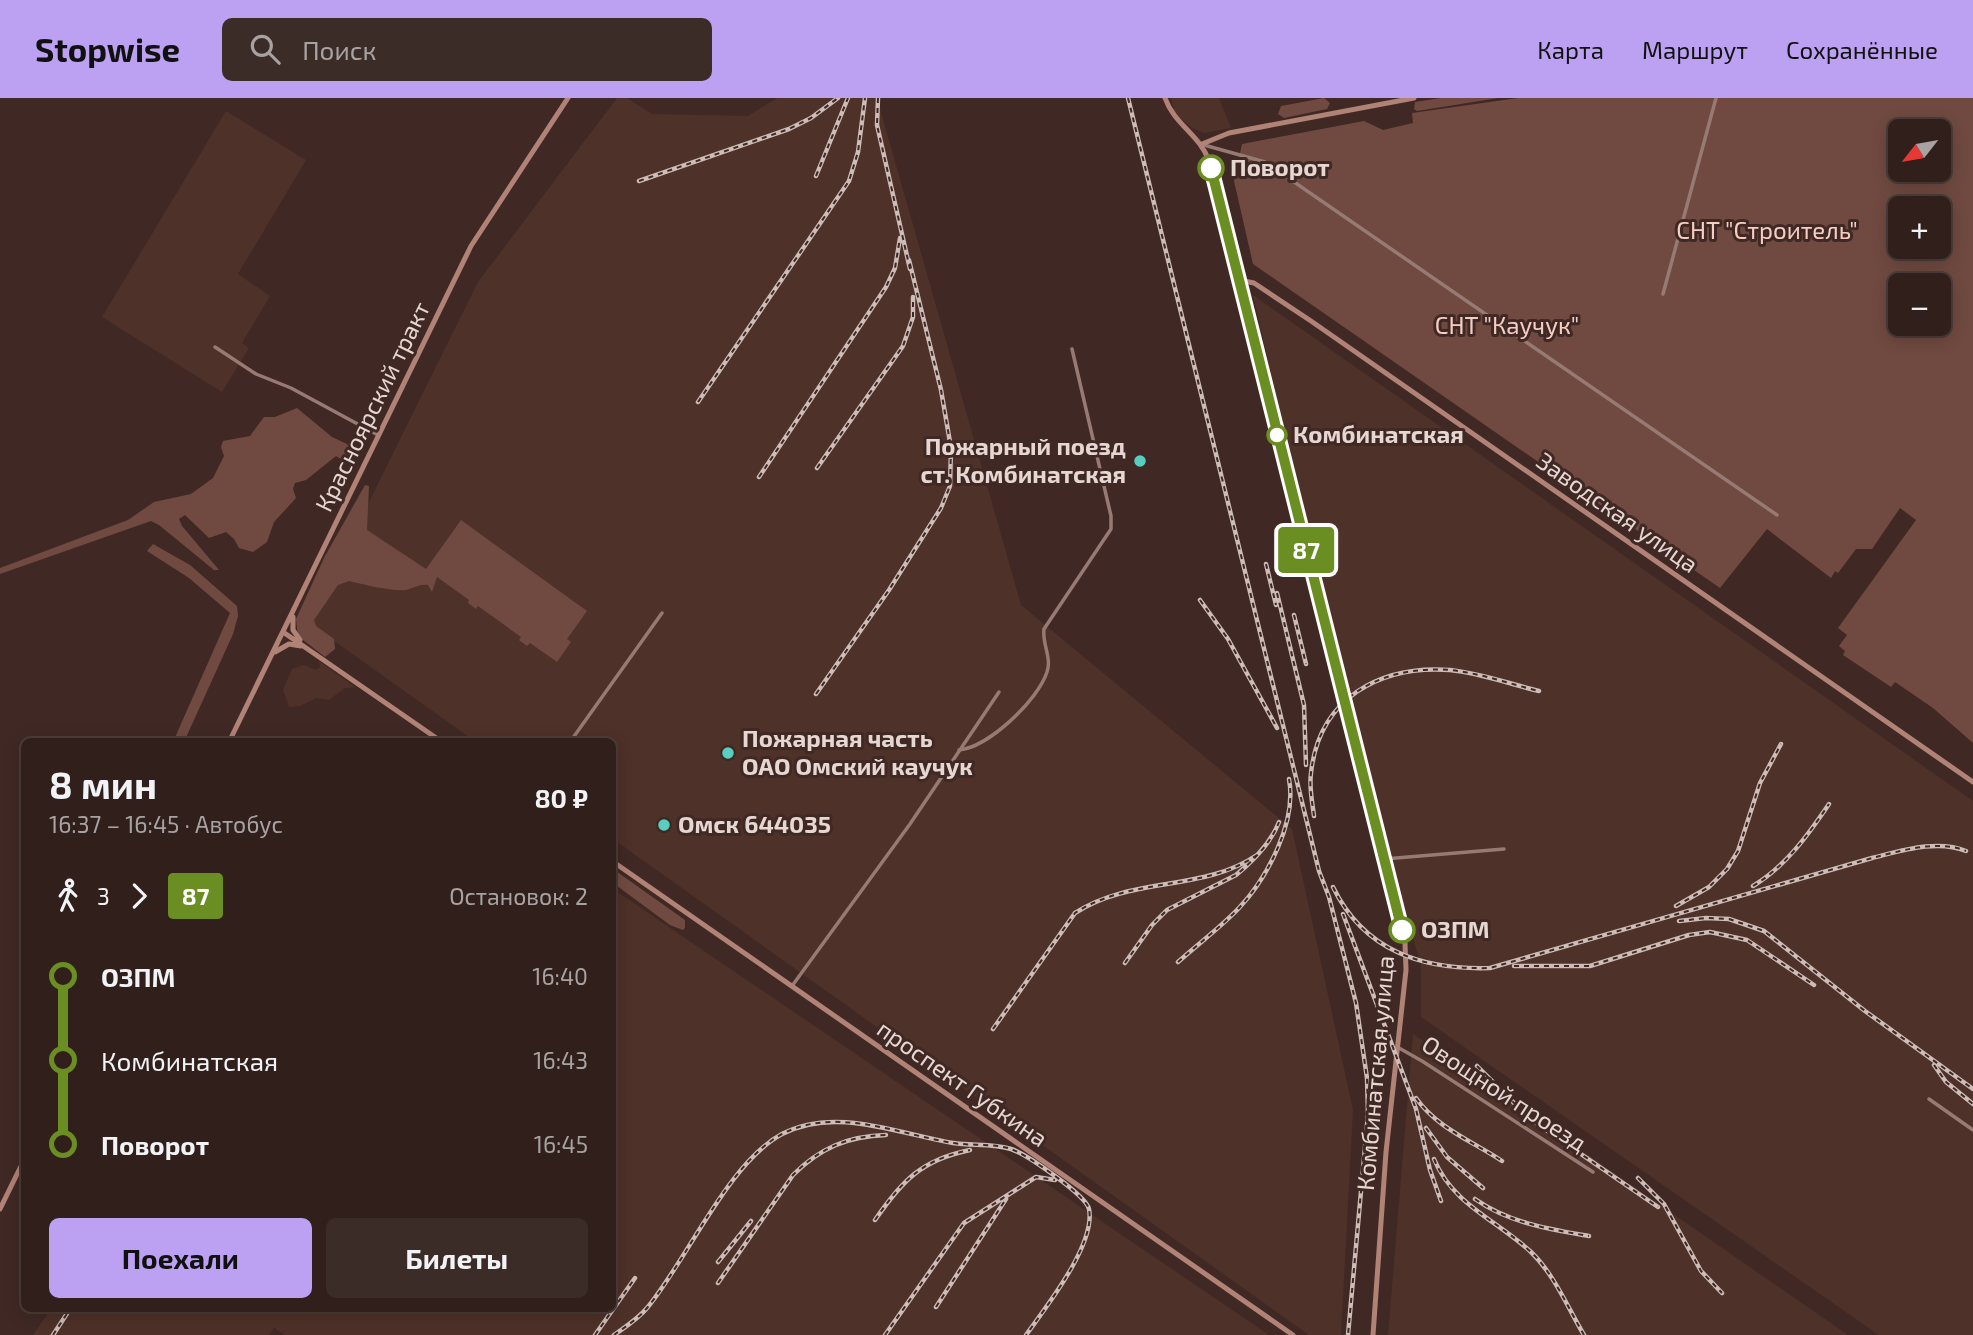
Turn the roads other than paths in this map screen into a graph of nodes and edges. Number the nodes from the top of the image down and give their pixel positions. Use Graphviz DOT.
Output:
graph roads {
  1 [pos="568,98"];
  2 [pos="1165,98"];
  3 [pos="1414,98"];
  4 [pos="1716,98"];
  5 [pos="1202,144"];
  6 [pos="1239,280"];
  7 [pos="1664,294"];
  8 [pos="215,347"];
  9 [pos="1072,349"];
  10 [pos="378,435"];
  11 [pos="1777,515"];
  12 [pos="294,610"];
  13 [pos="662,613"];
  14 [pos="283,632"];
  15 [pos="307,648"];
  16 [pos="271,657"];
  17 [pos="999,692"];
  18 [pos="231,738"];
  19 [pos="436,738"];
  20 [pos="573,738"];
  21 [pos="959,750"];
  22 [pos="1973,782"];
  23 [pos="1504,849"];
  24 [pos="1382,859"];
  25 [pos="616,864"];
  26 [pos="792,986"];
  27 [pos="1397,1047"];
  28 [pos="1929,1099"];
  29 [pos="1973,1130"];
  30 [pos="21,1166"];
  31 [pos="1593,1172"];
  32 [pos="0,1209"];
  33 [pos="1293,1335"];
  34 [pos="1373,1335"];
  1 -- 10 [label="main road, Красноярский тракт"];
  2 -- 5 [label="main road, Комбинатская улица"];
  3 -- 5 [label="main road"];
  4 -- 7 [label="street"];
  5 -- 6 [label="main road, Комбинатская улица"];
  5 -- 11 [label="street"];
  6 -- 22 [label="main road, Заводская улица"];
  6 -- 24 [label="main road, Комбинатская улица"];
  8 -- 10 [label="street"];
  9 -- 21 [label="street"];
  10 -- 12 [label="main road, Красноярский тракт"];
  12 -- 14 [label="main road, Красноярский тракт"];
  12 -- 15 [label="main road"];
  13 -- 20 [label="street"];
  14 -- 15 [label="main road"];
  14 -- 16 [label="main road, Красноярский тракт"];
  15 -- 16 [label="main road"];
  15 -- 19 [label="main road"];
  16 -- 18 [label="main road, Красноярский тракт"];
  17 -- 21 [label="street"];
  21 -- 26 [label="street"];
  23 -- 24 [label="street"];
  24 -- 27 [label="main road, Комбинатская улица"];
  25 -- 26 [label="main road, проспект Губкина"];
  26 -- 33 [label="main road, проспект Губкина"];
  27 -- 31 [label="street, Овощной проезд"];
  27 -- 34 [label="main road, Комбинатская улица"];
  28 -- 29 [label="street"];
  30 -- 32 [label="main road"];
}
